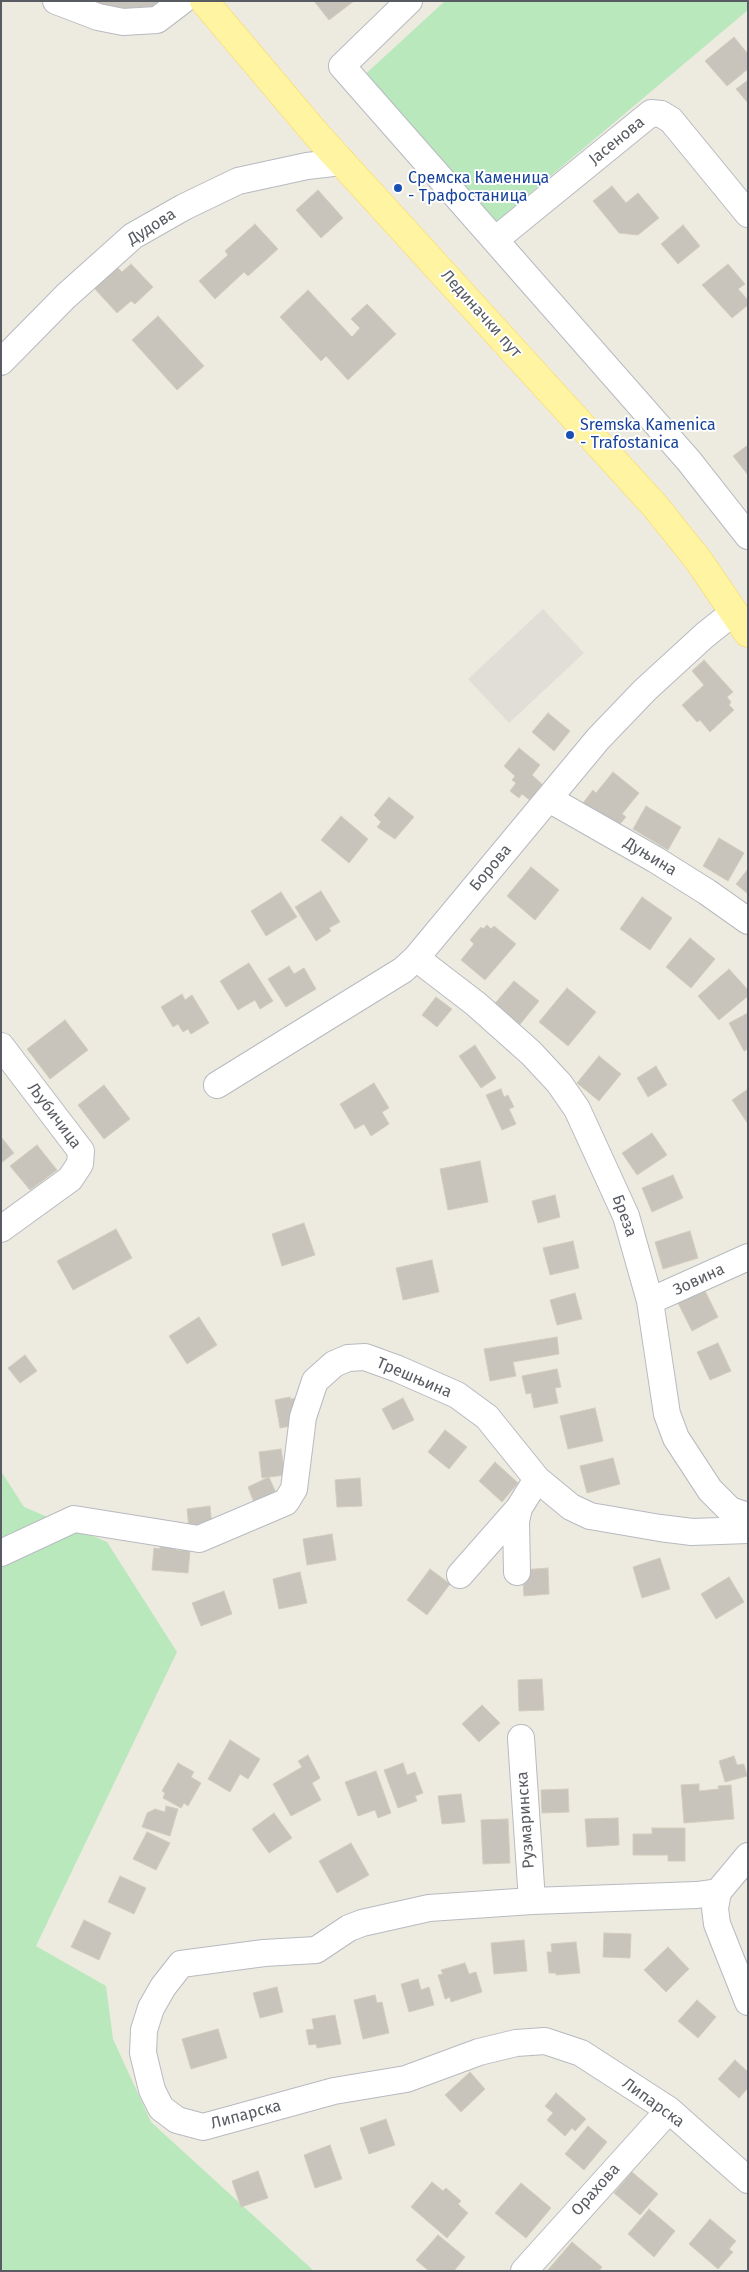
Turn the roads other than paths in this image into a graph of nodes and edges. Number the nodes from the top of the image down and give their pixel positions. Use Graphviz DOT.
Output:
graph roads {
  1 [pos="56,1"];
  2 [pos="182,1"];
  3 [pos="204,1"];
  4 [pos="409,1"];
  5 [pos="342,162"];
  6 [pos="748,214"];
  7 [pos="495,240"];
  8 [pos="1,362"];
  9 [pos="748,536"];
  10 [pos="741,623"];
  11 [pos="548,799"];
  12 [pos="748,921"];
  13 [pos="416,958"];
  14 [pos="1,1046"];
  15 [pos="217,1085"];
  16 [pos="7,1225"];
  17 [pos="748,1257"];
  18 [pos="650,1301"];
  19 [pos="537,1479"];
  20 [pos="519,1508"];
  21 [pos="748,1516"];
  22 [pos="748,1530"];
  23 [pos="1,1553"];
  24 [pos="517,1572"];
  25 [pos="460,1575"];
  26 [pos="521,1738"];
  27 [pos="748,1856"];
  28 [pos="718,1892"];
  29 [pos="532,1901"];
  30 [pos="747,2000"];
  31 [pos="669,2110"];
  32 [pos="748,2180"];
  33 [pos="524,2271"];
  1 -- 2 [label="street"];
  3 -- 5 [label="main road, Лединачки пут"];
  4 -- 7 [label="street"];
  5 -- 8 [label="street, Дудова"];
  5 -- 10 [label="main road, Лединачки пут"];
  6 -- 7 [label="street, Јасенова"];
  7 -- 9 [label="street"];
  10 -- 11 [label="street, Борова"];
  11 -- 12 [label="street, Дуњина"];
  11 -- 13 [label="street, Борова"];
  13 -- 15 [label="street, Борова"];
  13 -- 18 [label="street, Бреза"];
  14 -- 16 [label="street, Љубичица"];
  17 -- 18 [label="street, Зовина"];
  18 -- 21 [label="street, Бреза"];
  19 -- 20 [label="street"];
  19 -- 22 [label="street, Трешњина"];
  19 -- 23 [label="street, Трешњина"];
  20 -- 24 [label="street"];
  20 -- 25 [label="street"];
  26 -- 29 [label="street, Рузмаринска"];
  27 -- 28 [label="street"];
  28 -- 29 [label="street, Липарска"];
  28 -- 30 [label="street"];
  29 -- 31 [label="street, Липарска"];
  31 -- 32 [label="street, Липарска"];
  31 -- 33 [label="street, Орахова"];
}
